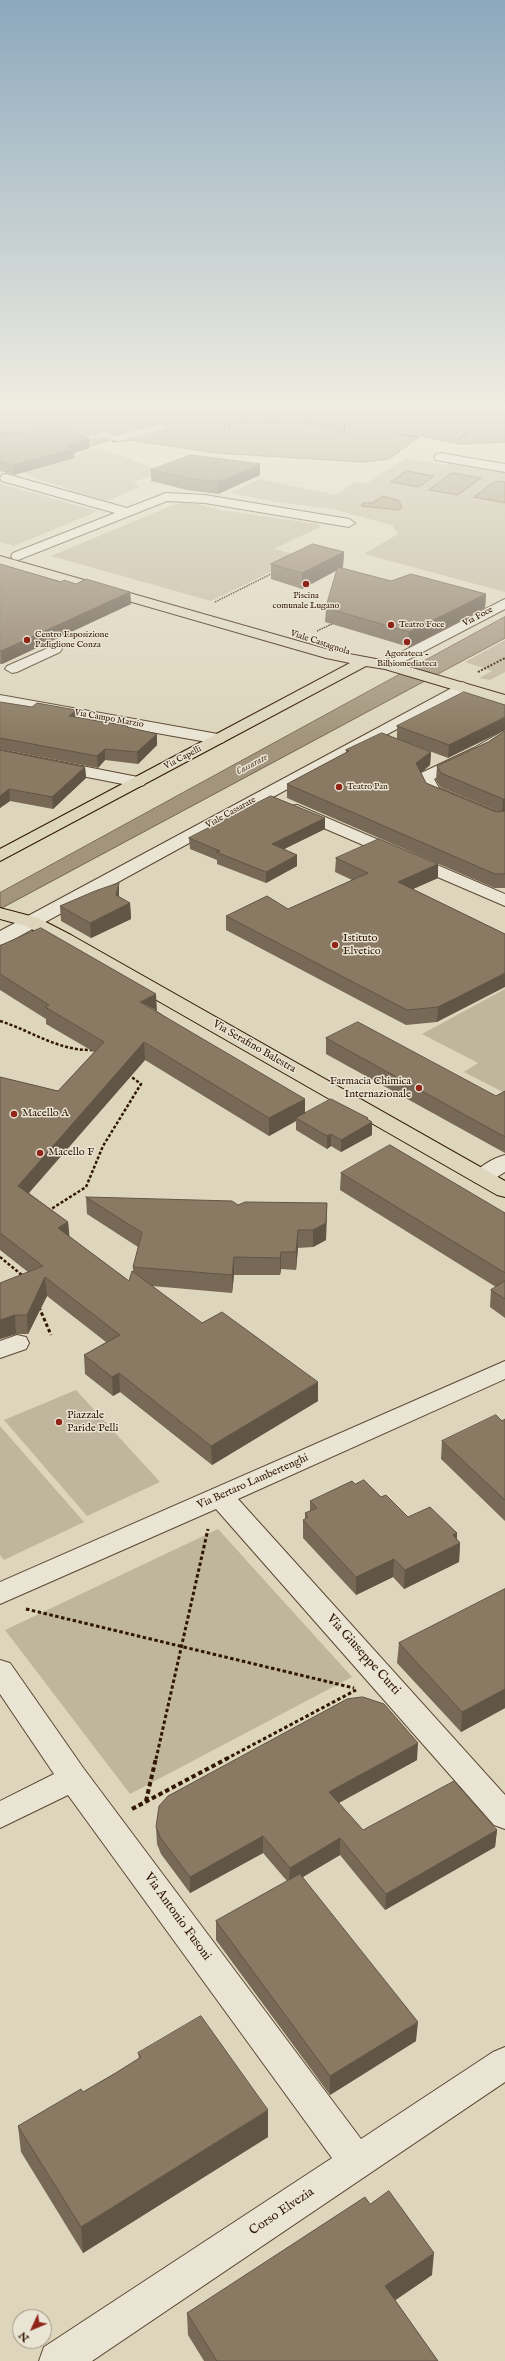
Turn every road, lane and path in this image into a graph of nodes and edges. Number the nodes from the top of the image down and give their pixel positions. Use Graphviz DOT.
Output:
graph roads {
  1 [pos="111,518"];
  2 [pos="319,518"];
  3 [pos="349,523"];
  4 [pos="0,551"];
  5 [pos="18,556"];
  6 [pos="0,560"];
  7 [pos="275,572"];
  8 [pos="505,603"];
  9 [pos="202,609"];
  10 [pos="338,621"];
  11 [pos="313,633"];
  12 [pos="55,649"];
  13 [pos="366,660"];
  14 [pos="393,667"];
  15 [pos="12,669"];
  16 [pos="463,688"];
  17 [pos="0,700"];
  18 [pos="505,700"];
  19 [pos="505,735"];
  20 [pos="372,736"];
  21 [pos="218,739"];
  22 [pos="393,744"];
  23 [pos="0,755"];
  24 [pos="138,782"];
  25 [pos="263,795"];
  26 [pos="505,818"];
  27 [pos="0,856"];
  28 [pos="505,901"];
  29 [pos="6,915"];
  30 [pos="32,922"];
  31 [pos="0,939"];
  32 [pos="0,1021"];
  33 [pos="97,1049"];
  34 [pos="124,1070"];
  35 [pos="505,1162"];
  36 [pos="482,1177"];
  37 [pos="505,1190"];
  38 [pos="47,1211"];
  39 [pos="0,1258"];
  40 [pos="25,1278"];
  41 [pos="38,1306"];
  42 [pos="51,1335"];
  43 [pos="505,1369"];
  44 [pos="218,1497"];
  45 [pos="0,1594"];
  46 [pos="23,1608"];
  47 [pos="181,1645"];
  48 [pos="0,1671"];
  49 [pos="73,1778"];
  50 [pos="146,1802"];
  51 [pos="0,1815"];
  52 [pos="505,1816"];
  53 [pos="107,1822"];
  54 [pos="505,2063"];
  55 [pos="357,2162"];
  56 [pos="58,2361"];
  1 -- 5 [label="street"];
  2 -- 3 [label="street"];
  4 -- 5 [label="main road, Viale Castagnola"];
  5 -- 9 [label="main road, Viale Castagnola"];
  6 -- 13 [label="main road, Viale Castagnola"];
  7 -- 9 [label="path"];
  8 -- 14 [label="street, Via Foce"];
  9 -- 13 [label="main road, Viale Castagnola"];
  10 -- 11 [label="path"];
  12 -- 15 [label="street"];
  13 -- 14 [label="main road"];
  13 -- 21 [label="main road, Via Capelli"];
  14 -- 16 [label="main road"];
  16 -- 18 [label="main road"];
  16 -- 20 [label="street, Viale Cassarate"];
  17 -- 21 [label="street, Via Campo Marzio"];
  19 -- 26 [label="street"];
  20 -- 22 [label="street"];
  20 -- 25 [label="street, Viale Cassarate"];
  21 -- 24 [label="main road, Via Capelli"];
  23 -- 24 [label="street"];
  24 -- 27 [label="main road, Via Capelli"];
  25 -- 28 [label="street"];
  25 -- 30 [label="street, Viale Cassarate"];
  29 -- 30 [label="main road, Via Serafino Balestra"];
  30 -- 31 [label="street, Viale Cassarate"];
  30 -- 36 [label="main road, Via Serafino Balestra"];
  32 -- 33 [label="path"];
  34 -- 38 [label="path"];
  35 -- 36 [label="street"];
  36 -- 37 [label="main road, Via Serafino Balestra"];
  39 -- 40 [label="path"];
  41 -- 42 [label="path"];
  43 -- 44 [label="street, Via Bertaro Lambertenghi"];
  44 -- 45 [label="street, Via Bertaro Lambertenghi"];
  44 -- 47 [label="path"];
  44 -- 52 [label="street, Via Giuseppe Curti"];
  46 -- 47 [label="path"];
  47 -- 50 [label="path"];
  47 -- 50 [label="path"];
  48 -- 49 [label="street, Via Antonio Fusoni"];
  49 -- 51 [label="street"];
  49 -- 53 [label="street, Via Antonio Fusoni"];
  50 -- 53 [label="path"];
  53 -- 55 [label="street, Via Antonio Fusoni"];
  54 -- 55 [label="street, Corso Elvezia"];
  55 -- 56 [label="street, Corso Elvezia"];
}
